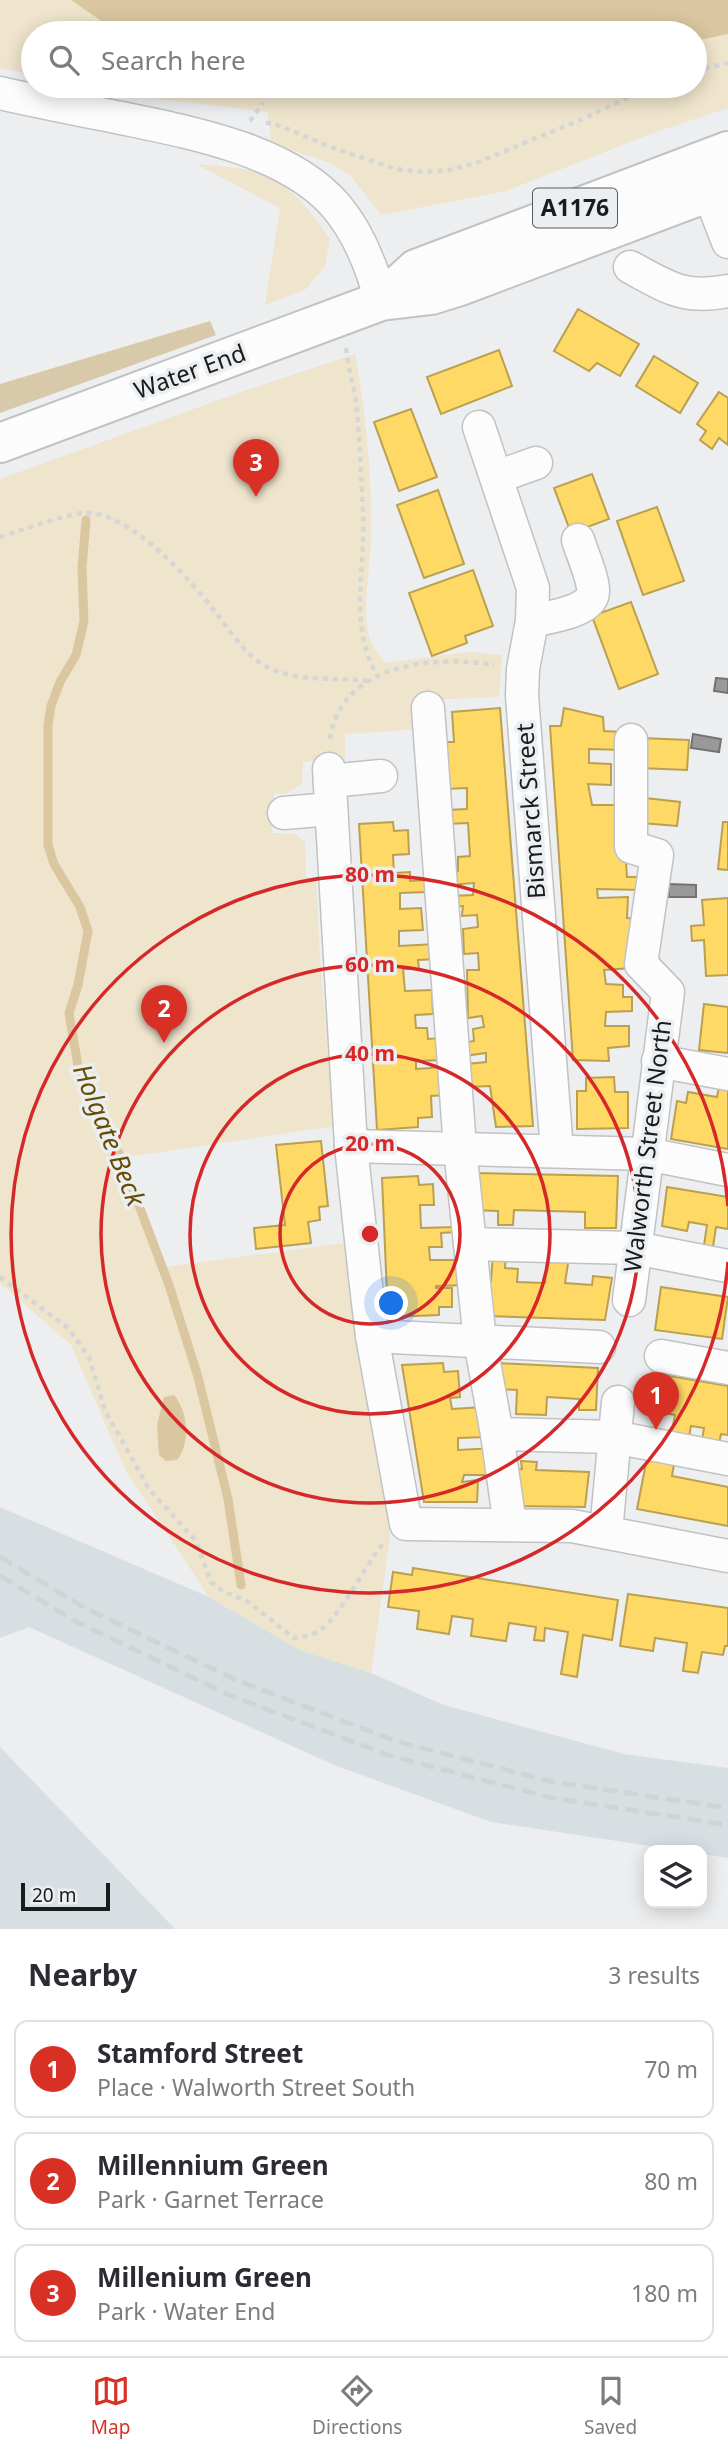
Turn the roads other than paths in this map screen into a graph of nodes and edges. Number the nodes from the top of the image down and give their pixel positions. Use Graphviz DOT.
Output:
graph roads {
  1 [pos="0,93"];
  2 [pos="21,97"];
  3 [pos="24,98"];
  4 [pos="716,172"];
  5 [pos="728,242"];
  6 [pos="630,267"];
  7 [pos="728,291"];
  8 [pos="381,302"];
  9 [pos="479,427"];
  10 [pos="0,443"];
  11 [pos="536,463"];
  12 [pos="497,477"];
  13 [pos="578,540"];
  14 [pos="532,621"];
  15 [pos="428,708"];
  16 [pos="631,740"];
  17 [pos="381,776"];
  18 [pos="330,786"];
  19 [pos="284,813"];
  20 [pos="658,1061"];
  21 [pos="728,1074"];
  22 [pos="351,1146"];
  23 [pos="460,1148"];
  24 [pos="557,1151"];
  25 [pos="647,1154"];
  26 [pos="728,1170"];
  27 [pos="470,1244"];
  28 [pos="635,1248"];
  29 [pos="728,1266"];
  30 [pos="629,1300"];
  31 [pos="372,1336"];
  32 [pos="480,1341"];
  33 [pos="600,1347"];
  34 [pos="661,1356"];
  35 [pos="728,1368"];
  36 [pos="618,1402"];
  37 [pos="497,1434"];
  38 [pos="614,1437"];
  39 [pos="728,1459"];
  40 [pos="510,1525"];
  41 [pos="606,1532"];
  42 [pos="728,1556"];
  1 -- 2 [label="street"];
  3 -- 8 [label="street"];
  4 -- 5 [label="street"];
  4 -- 8 [label="main road, Water End / A1176"];
  6 -- 7 [label="street"];
  8 -- 10 [label="main road, Water End / A1176"];
  9 -- 12 [label="street, Bismarck Street"];
  11 -- 12 [label="street"];
  12 -- 14 [label="street, Bismarck Street"];
  13 -- 14 [label="street"];
  14 -- 24 [label="street, Bismarck Street"];
  15 -- 23 [label="street"];
  16 -- 20 [label="street, Walworth Street North"];
  17 -- 18 [label="street"];
  18 -- 19 [label="street"];
  18 -- 22 [label="street"];
  20 -- 21 [label="street"];
  20 -- 25 [label="street, Walworth Street North"];
  22 -- 23 [label="street"];
  22 -- 31 [label="street"];
  23 -- 24 [label="street"];
  23 -- 27 [label="street"];
  24 -- 25 [label="street"];
  25 -- 26 [label="street"];
  25 -- 28 [label="street, Walworth Street North"];
  27 -- 28 [label="street"];
  27 -- 32 [label="street"];
  28 -- 29 [label="street"];
  28 -- 30 [label="street, Walworth Street North"];
  31 -- 32 [label="street"];
  31 -- 40 [label="street"];
  32 -- 33 [label="street"];
  32 -- 37 [label="street"];
  34 -- 35 [label="street"];
  36 -- 38 [label="street"];
  37 -- 38 [label="street"];
  37 -- 40 [label="street"];
  38 -- 39 [label="street"];
  38 -- 41 [label="street"];
  40 -- 41 [label="street"];
  41 -- 42 [label="street"];
}
